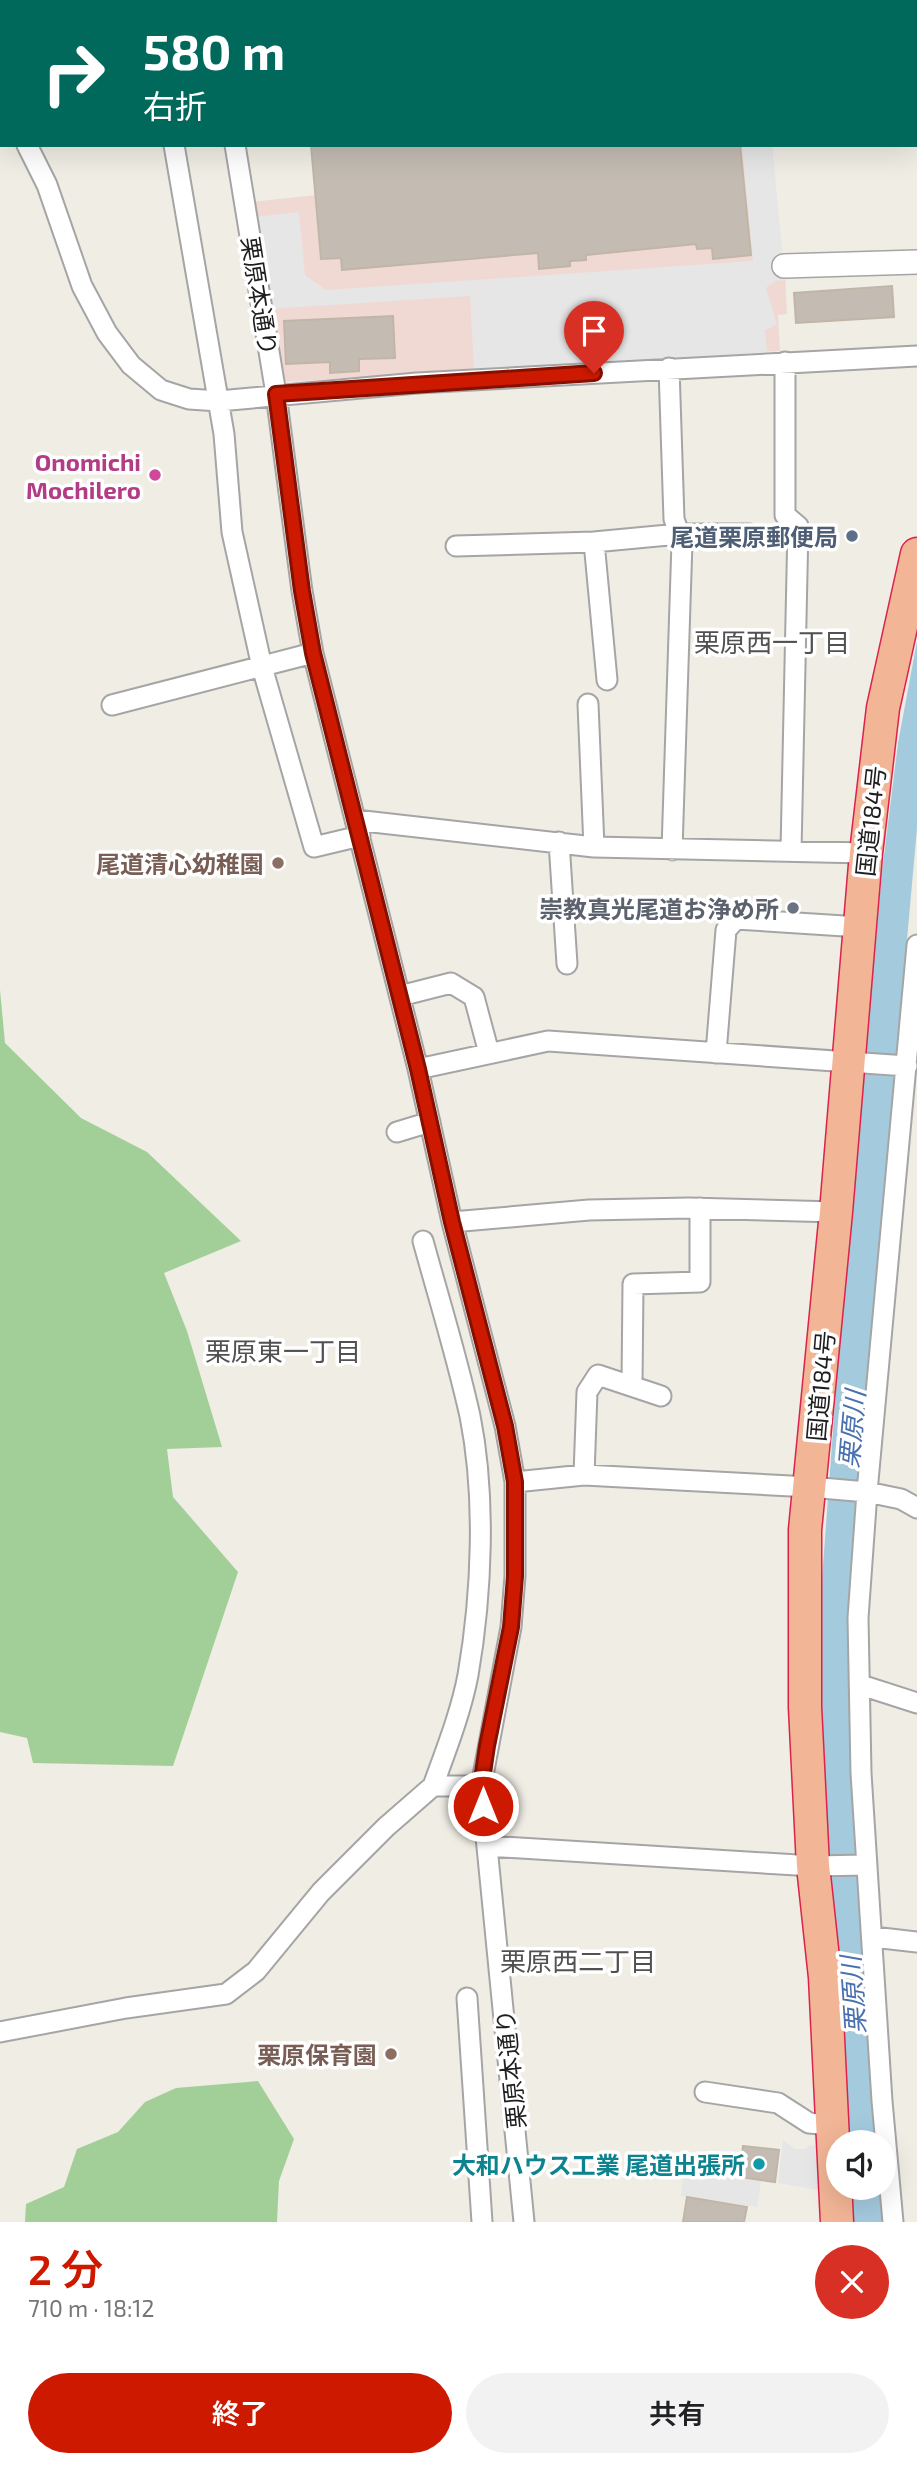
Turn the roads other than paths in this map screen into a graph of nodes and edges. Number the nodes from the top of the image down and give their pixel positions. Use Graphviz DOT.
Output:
graph roads {
  1 [pos="28,147"];
  2 [pos="174,147"];
  3 [pos="235,147"];
  4 [pos="917,262"];
  5 [pos="785,266"];
  6 [pos="917,356"];
  7 [pos="785,362"];
  8 [pos="669,368"];
  9 [pos="276,394"];
  10 [pos="219,401"];
  11 [pos="679,534"];
  12 [pos="749,534"];
  13 [pos="594,542"];
  14 [pos="456,546"];
  15 [pos="917,554"];
  16 [pos="313,653"];
  17 [pos="262,667"];
  18 [pos="607,680"];
  19 [pos="588,704"];
  20 [pos="112,705"];
  21 [pos="358,828"];
  22 [pos="559,842"];
  23 [pos="594,847"];
  24 [pos="672,850"];
  25 [pos="791,851"];
  26 [pos="866,853"];
  27 [pos="860,927"];
  28 [pos="917,945"];
  29 [pos="567,964"];
  30 [pos="400,996"];
  31 [pos="716,1053"];
  32 [pos="489,1054"];
  33 [pos="856,1063"];
  34 [pos="902,1066"];
  35 [pos="418,1069"];
  36 [pos="430,1122"];
  37 [pos="397,1132"];
  38 [pos="700,1208"];
  39 [pos="836,1212"];
  40 [pos="452,1222"];
  41 [pos="423,1241"];
  42 [pos="632,1384"];
  43 [pos="661,1396"];
  44 [pos="584,1475"];
  45 [pos="515,1482"];
  46 [pos="819,1487"];
  47 [pos="862,1491"];
  48 [pos="917,1508"];
  49 [pos="861,1685"];
  50 [pos="917,1703"];
  51 [pos="433,1786"];
  52 [pos="481,1786"];
  53 [pos="487,1846"];
  54 [pos="864,1865"];
  55 [pos="820,1866"];
  56 [pos="873,1937"];
  57 [pos="917,1941"];
  58 [pos="467,1998"];
  59 [pos="0,2032"];
  60 [pos="705,2092"];
  61 [pos="831,2124"];
  62 [pos="482,2222"];
  63 [pos="524,2222"];
  64 [pos="837,2222"];
  65 [pos="892,2222"];
  1 -- 10 [label="street"];
  2 -- 10 [label="street"];
  3 -- 9 [label="street, 栗原本通り"];
  4 -- 5 [label="street"];
  6 -- 7 [label="street"];
  7 -- 8 [label="street"];
  7 -- 25 [label="street"];
  8 -- 9 [label="street"];
  8 -- 11 [label="street"];
  9 -- 10 [label="street"];
  9 -- 16 [label="street, 栗原本通り"];
  10 -- 17 [label="street"];
  11 -- 12 [label="street"];
  11 -- 13 [label="street"];
  11 -- 24 [label="street"];
  13 -- 14 [label="street"];
  13 -- 18 [label="street"];
  15 -- 26 [label="highway, 国道184号"];
  16 -- 17 [label="street"];
  16 -- 21 [label="street, 栗原本通り"];
  17 -- 20 [label="street"];
  17 -- 21 [label="street"];
  19 -- 23 [label="street"];
  21 -- 22 [label="street"];
  21 -- 30 [label="street, 栗原本通り"];
  22 -- 23 [label="street"];
  22 -- 29 [label="street"];
  23 -- 24 [label="street"];
  24 -- 25 [label="street"];
  25 -- 26 [label="street"];
  26 -- 27 [label="highway, 国道184号"];
  27 -- 31 [label="street"];
  27 -- 33 [label="highway, 国道184号"];
  28 -- 34 [label="street"];
  30 -- 32 [label="street"];
  30 -- 35 [label="street, 栗原本通り"];
  31 -- 32 [label="street"];
  31 -- 33 [label="street"];
  32 -- 35 [label="street"];
  33 -- 34 [label="street"];
  33 -- 39 [label="highway, 国道184号"];
  34 -- 47 [label="street"];
  35 -- 36 [label="street, 栗原本通り"];
  36 -- 37 [label="street"];
  36 -- 40 [label="street, 栗原本通り"];
  38 -- 39 [label="street"];
  38 -- 40 [label="street"];
  38 -- 42 [label="street"];
  39 -- 46 [label="highway, 国道184号"];
  40 -- 45 [label="street, 栗原本通り"];
  41 -- 51 [label="street"];
  42 -- 43 [label="street"];
  42 -- 44 [label="street"];
  44 -- 45 [label="street"];
  44 -- 46 [label="street"];
  45 -- 52 [label="street, 栗原本通り"];
  46 -- 47 [label="street"];
  46 -- 55 [label="highway, 国道184号"];
  47 -- 48 [label="street"];
  47 -- 49 [label="street"];
  49 -- 50 [label="street"];
  49 -- 54 [label="street"];
  51 -- 52 [label="street"];
  51 -- 59 [label="street"];
  52 -- 53 [label="street, 栗原本通り"];
  53 -- 55 [label="street"];
  53 -- 63 [label="street, 栗原本通り"];
  54 -- 55 [label="street"];
  54 -- 56 [label="street"];
  55 -- 61 [label="highway, 国道184号"];
  56 -- 57 [label="street"];
  56 -- 65 [label="street"];
  58 -- 62 [label="street"];
  60 -- 61 [label="street"];
  61 -- 64 [label="highway, 国道184号"];
}
